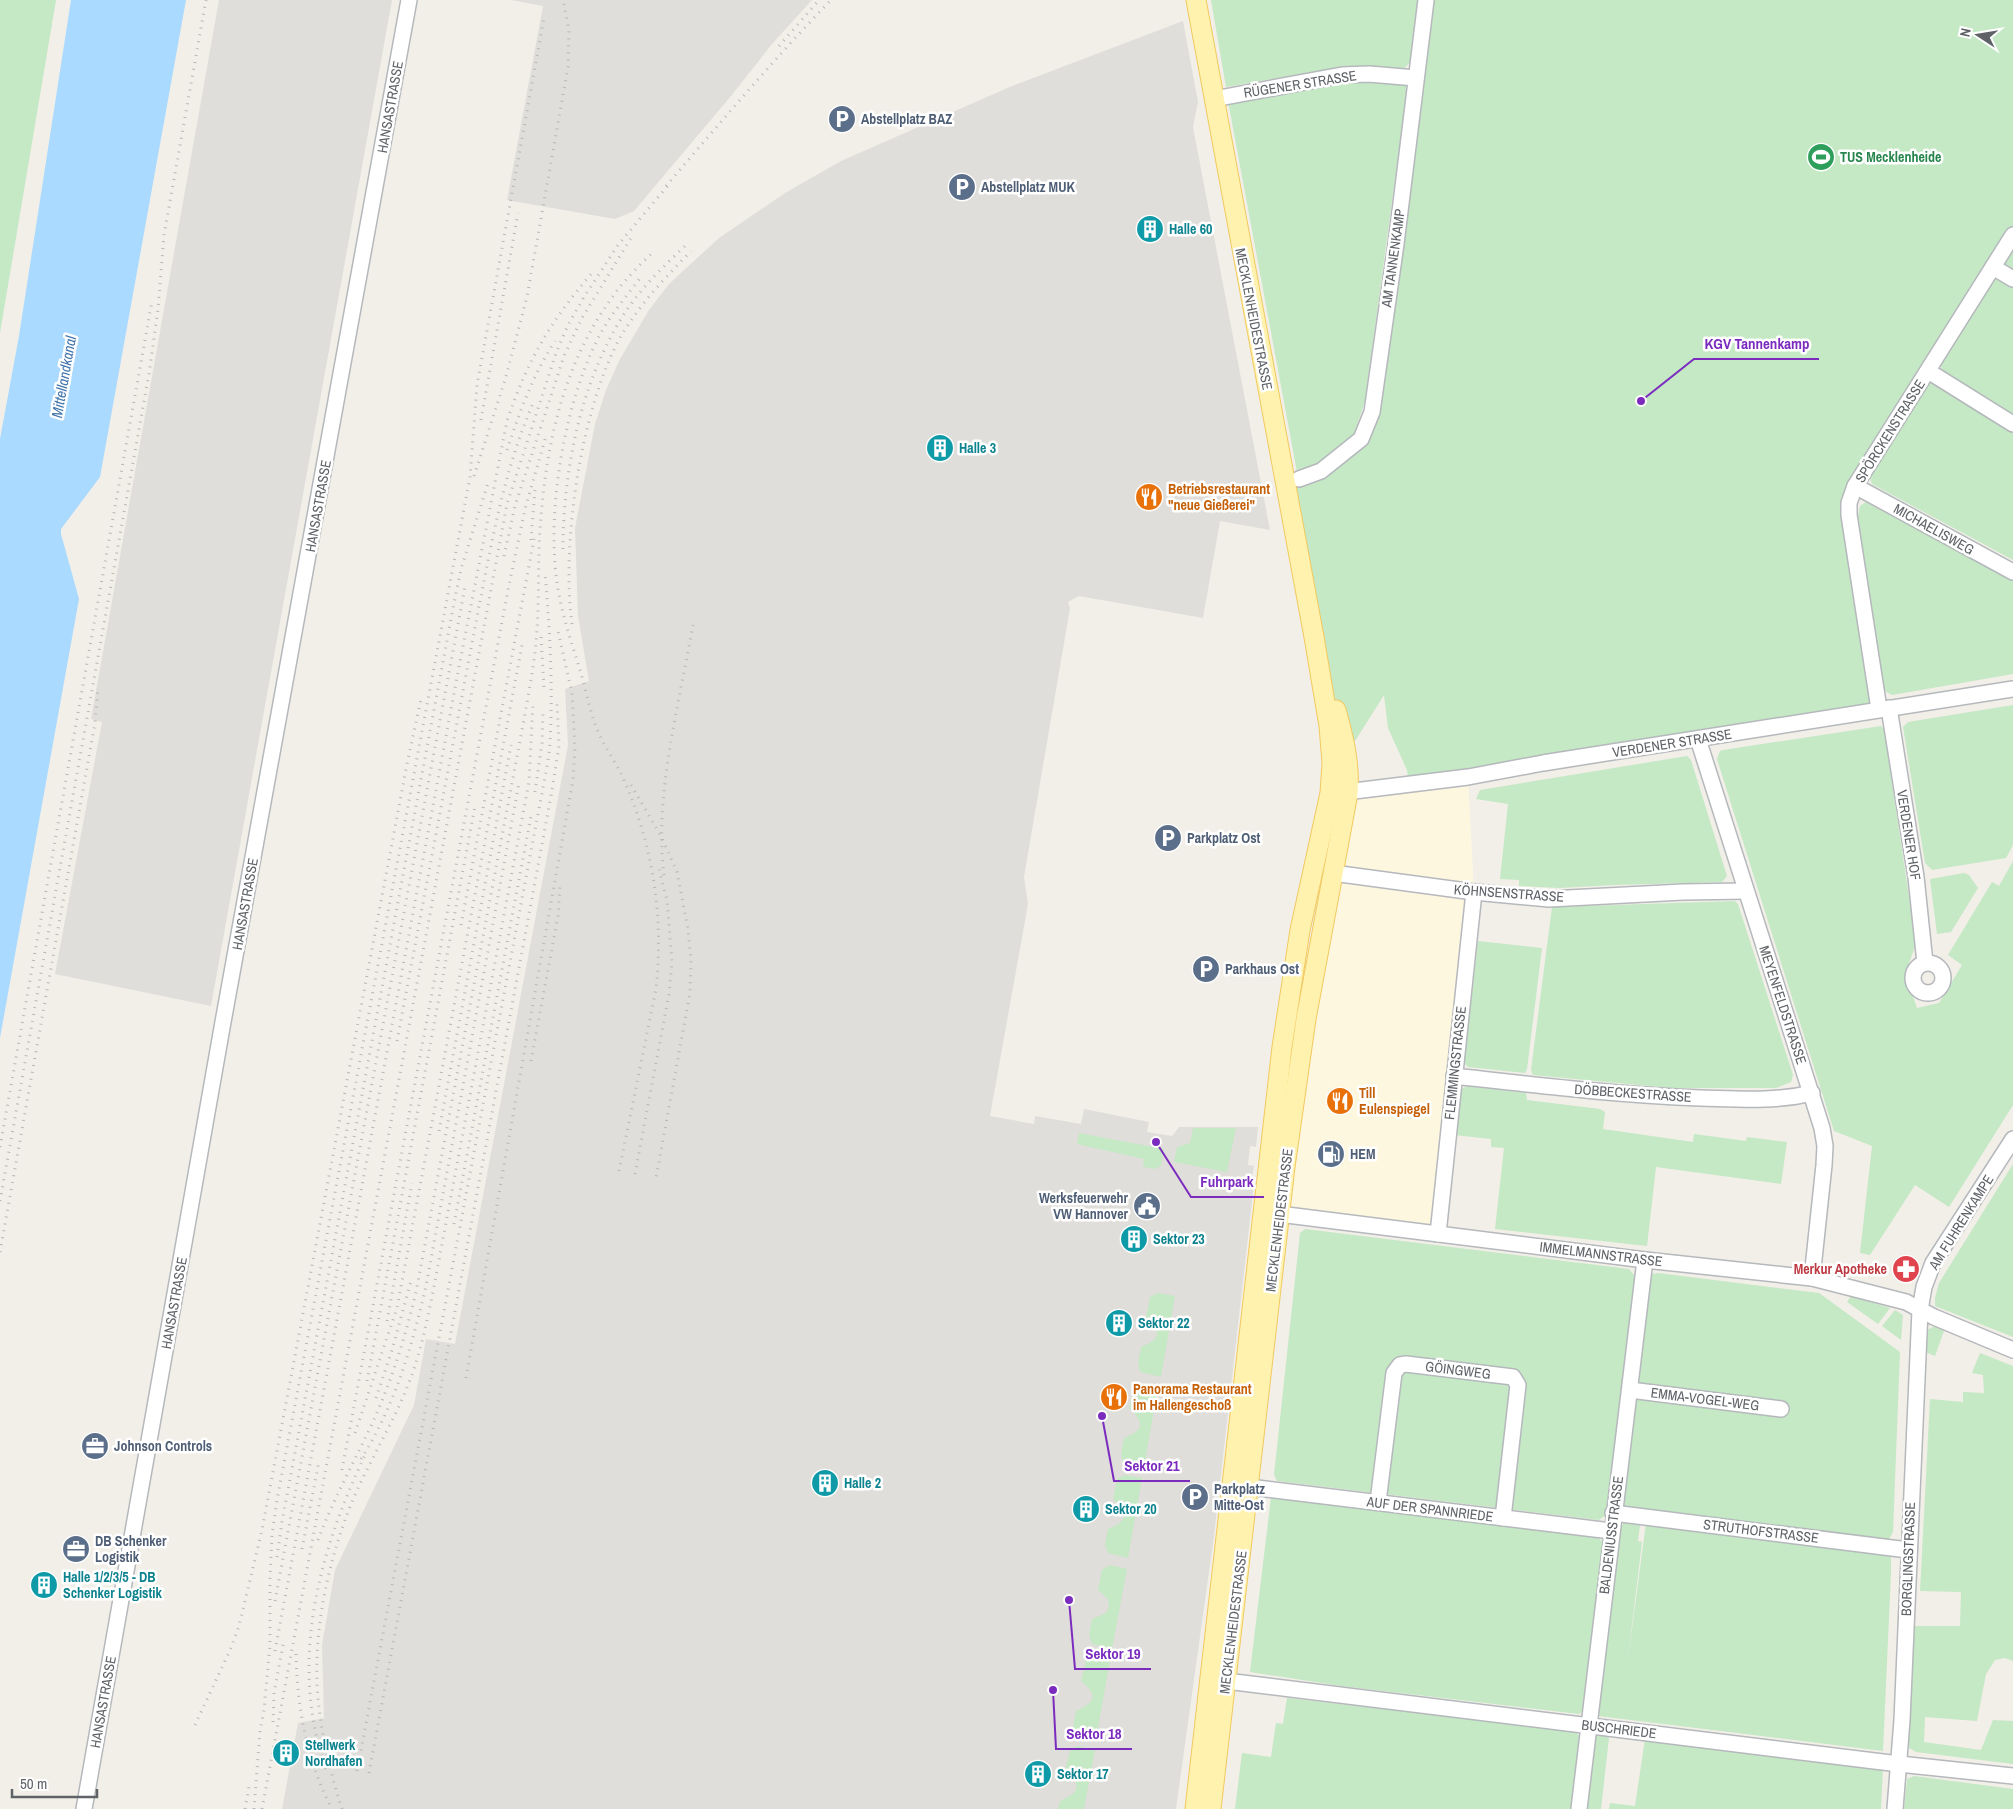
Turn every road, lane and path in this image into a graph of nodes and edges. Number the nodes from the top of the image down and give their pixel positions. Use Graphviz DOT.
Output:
graph roads {
  1 [pos="409,0"];
  2 [pos="1196,0"];
  3 [pos="1426,0"];
  4 [pos="1416,78"];
  5 [pos="1214,99"];
  6 [pos="2013,234"];
  7 [pos="1993,267"];
  8 [pos="2013,279"];
  9 [pos="1928,371"];
  10 [pos="2013,424"];
  11 [pos="1298,479"];
  12 [pos="1855,486"];
  13 [pos="2013,572"];
  14 [pos="2013,689"];
  15 [pos="1884,709"];
  16 [pos="1698,739"];
  17 [pos="1339,793"];
  18 [pos="1333,873"];
  19 [pos="1474,892"];
  20 [pos="1746,892"];
  21 [pos="1925,963"];
  22 [pos="1282,1048"];
  23 [pos="1298,1074"];
  24 [pos="1454,1076"];
  25 [pos="1812,1093"];
  26 [pos="2013,1139"];
  27 [pos="1278,1214"];
  28 [pos="1262,1226"];
  29 [pos="1438,1234"];
  30 [pos="1645,1260"];
  31 [pos="1812,1278"];
  32 [pos="1920,1310"];
  33 [pos="2013,1350"];
  34 [pos="1630,1390"];
  35 [pos="1781,1408"];
  36 [pos="1248,1487"];
  37 [pos="1378,1502"];
  38 [pos="1614,1513"];
  39 [pos="1503,1518"];
  40 [pos="1612,1531"];
  41 [pos="1908,1550"];
  42 [pos="1226,1681"];
  43 [pos="1589,1726"];
  44 [pos="1899,1764"];
  45 [pos="2013,1776"];
  46 [pos="84,1809"];
  47 [pos="1194,1809"];
  48 [pos="1211,1809"];
  49 [pos="1579,1809"];
  50 [pos="1895,1809"];
  1 -- 46 [label="street, HANSASTRASSE"];
  2 -- 5 [label="main road, MECKLENHEIDESTRASSE"];
  3 -- 4 [label="street, AM TANNENKAMP"];
  4 -- 5 [label="street, RÜGENER STRASSE"];
  4 -- 11 [label="street, AM TANNENKAMP"];
  5 -- 17 [label="main road, MECKLENHEIDESTRASSE"];
  6 -- 7 [label="street, SPÖRCKENSTRASSE"];
  7 -- 8 [label="street"];
  7 -- 9 [label="street, SPÖRCKENSTRASSE"];
  9 -- 10 [label="street"];
  9 -- 12 [label="street, SPÖRCKENSTRASSE"];
  12 -- 13 [label="street, MICHAELISWEG"];
  12 -- 15 [label="street, SPÖRCKENSTRASSE"];
  14 -- 15 [label="street, VERDENER STRASSE"];
  15 -- 16 [label="street, VERDENER STRASSE"];
  15 -- 21 [label="street, VERDENER HOF"];
  16 -- 17 [label="street, VERDENER STRASSE"];
  16 -- 20 [label="street, MEYENFELDSTRASSE"];
  17 -- 18 [label="main road, MECKLENHEIDESTRASSE"];
  17 -- 22 [label="main road, MECKLENHEIDESTRASSE"];
  18 -- 19 [label="street, KÖHNSENSTRASSE"];
  18 -- 23 [label="main road, MECKLENHEIDESTRASSE"];
  19 -- 20 [label="street, KÖHNSENSTRASSE"];
  19 -- 24 [label="street, FLEMMINGSTRASSE"];
  20 -- 25 [label="street, MEYENFELDSTRASSE"];
  22 -- 23 [label="main road"];
  22 -- 28 [label="main road, MECKLENHEIDESTRASSE"];
  23 -- 27 [label="main road, MECKLENHEIDESTRASSE"];
  24 -- 25 [label="street, DÖBBECKESTRASSE"];
  24 -- 29 [label="street, FLEMMINGSTRASSE"];
  25 -- 31 [label="street, MEYENFELDSTRASSE"];
  26 -- 32 [label="street, AM FUHRENKAMPE"];
  27 -- 28 [label="main road"];
  27 -- 29 [label="street, IMMELMANNSTRASSE"];
  27 -- 36 [label="main road, MECKLENHEIDESTRASSE"];
  28 -- 47 [label="main road, MECKLENHEIDESTRASSE"];
  29 -- 30 [label="street, IMMELMANNSTRASSE"];
  30 -- 31 [label="street, IMMELMANNSTRASSE"];
  30 -- 34 [label="street, BALDENIUSSTRASSE"];
  31 -- 32 [label="street, IMMELMANNSTRASSE"];
  32 -- 33 [label="street, IMMELMANNSTRASSE"];
  32 -- 41 [label="street, BORGLINGSTRASSE"];
  34 -- 35 [label="street, EMMA-VOGEL-WEG"];
  34 -- 38 [label="street, BALDENIUSSTRASSE"];
  36 -- 37 [label="street, AUF DER SPANNRIEDE"];
  36 -- 42 [label="main road, MECKLENHEIDESTRASSE"];
  37 -- 39 [label="street, AUF DER SPANNRIEDE"];
  37 -- 39 [label="street, GÖINGWEG"];
  38 -- 40 [label="street, BALDENIUSSTRASSE"];
  38 -- 41 [label="street, STRUTHOFSTRASSE"];
  39 -- 40 [label="street, AUF DER SPANNRIEDE"];
  40 -- 43 [label="street, BALDENIUSSTRASSE"];
  41 -- 44 [label="street, BORGLINGSTRASSE"];
  42 -- 43 [label="street, BUSCHRIEDE"];
  42 -- 48 [label="main road, MECKLENHEIDESTRASSE"];
  43 -- 44 [label="street, BUSCHRIEDE"];
  43 -- 49 [label="street, BALDENIUSSTRASSE"];
  44 -- 45 [label="street, BUSCHRIEDE"];
  44 -- 50 [label="street, BORGLINGSTRASSE"];
}
